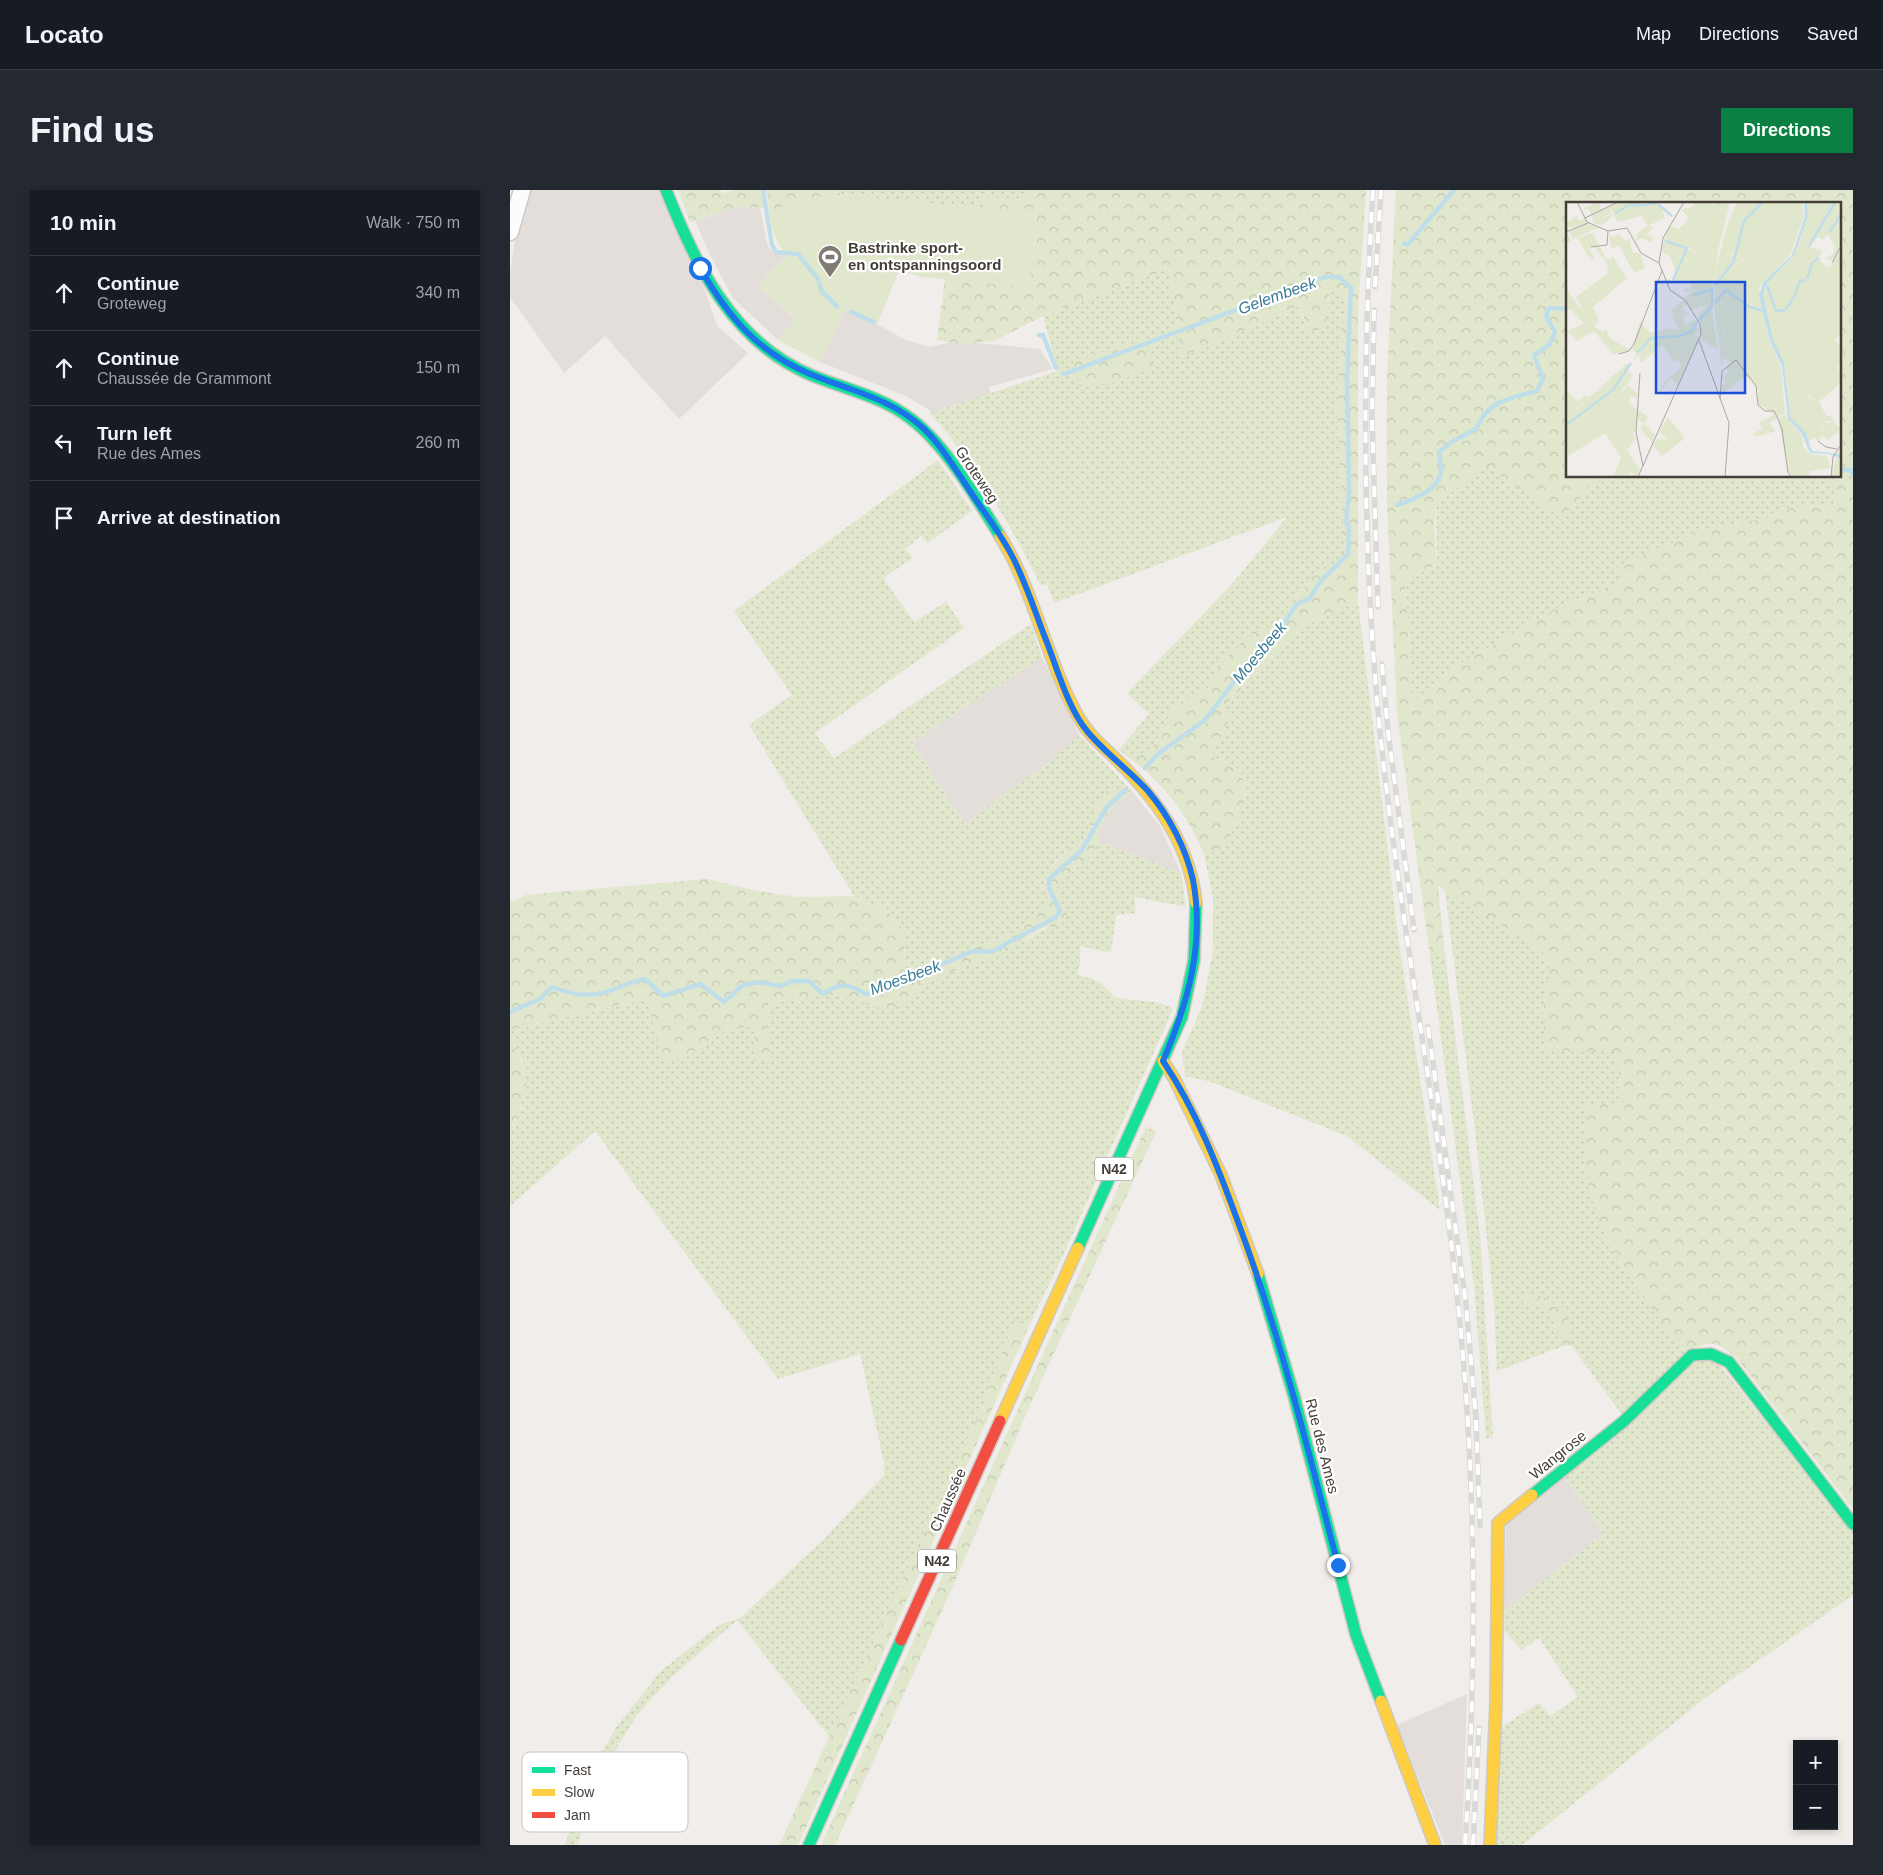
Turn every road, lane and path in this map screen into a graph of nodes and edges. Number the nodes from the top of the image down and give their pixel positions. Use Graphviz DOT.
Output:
graph roads {
  1 [pos="522,190"];
  2 [pos="666,190"];
  3 [pos="510,232"];
  4 [pos="1163,1061"];
  5 [pos="1853,1524"];
  6 [pos="809,1845"];
  7 [pos="1435,1845"];
  8 [pos="1490,1845"];
  1 -- 3 [label="street"];
  2 -- 4 [label="main road, Groteweg / N42"];
  4 -- 6 [label="main road, Chaussée / N42"];
  4 -- 7 [label="main road, Rue des Ames"];
  5 -- 8 [label="main road, Wangrose"];
}
